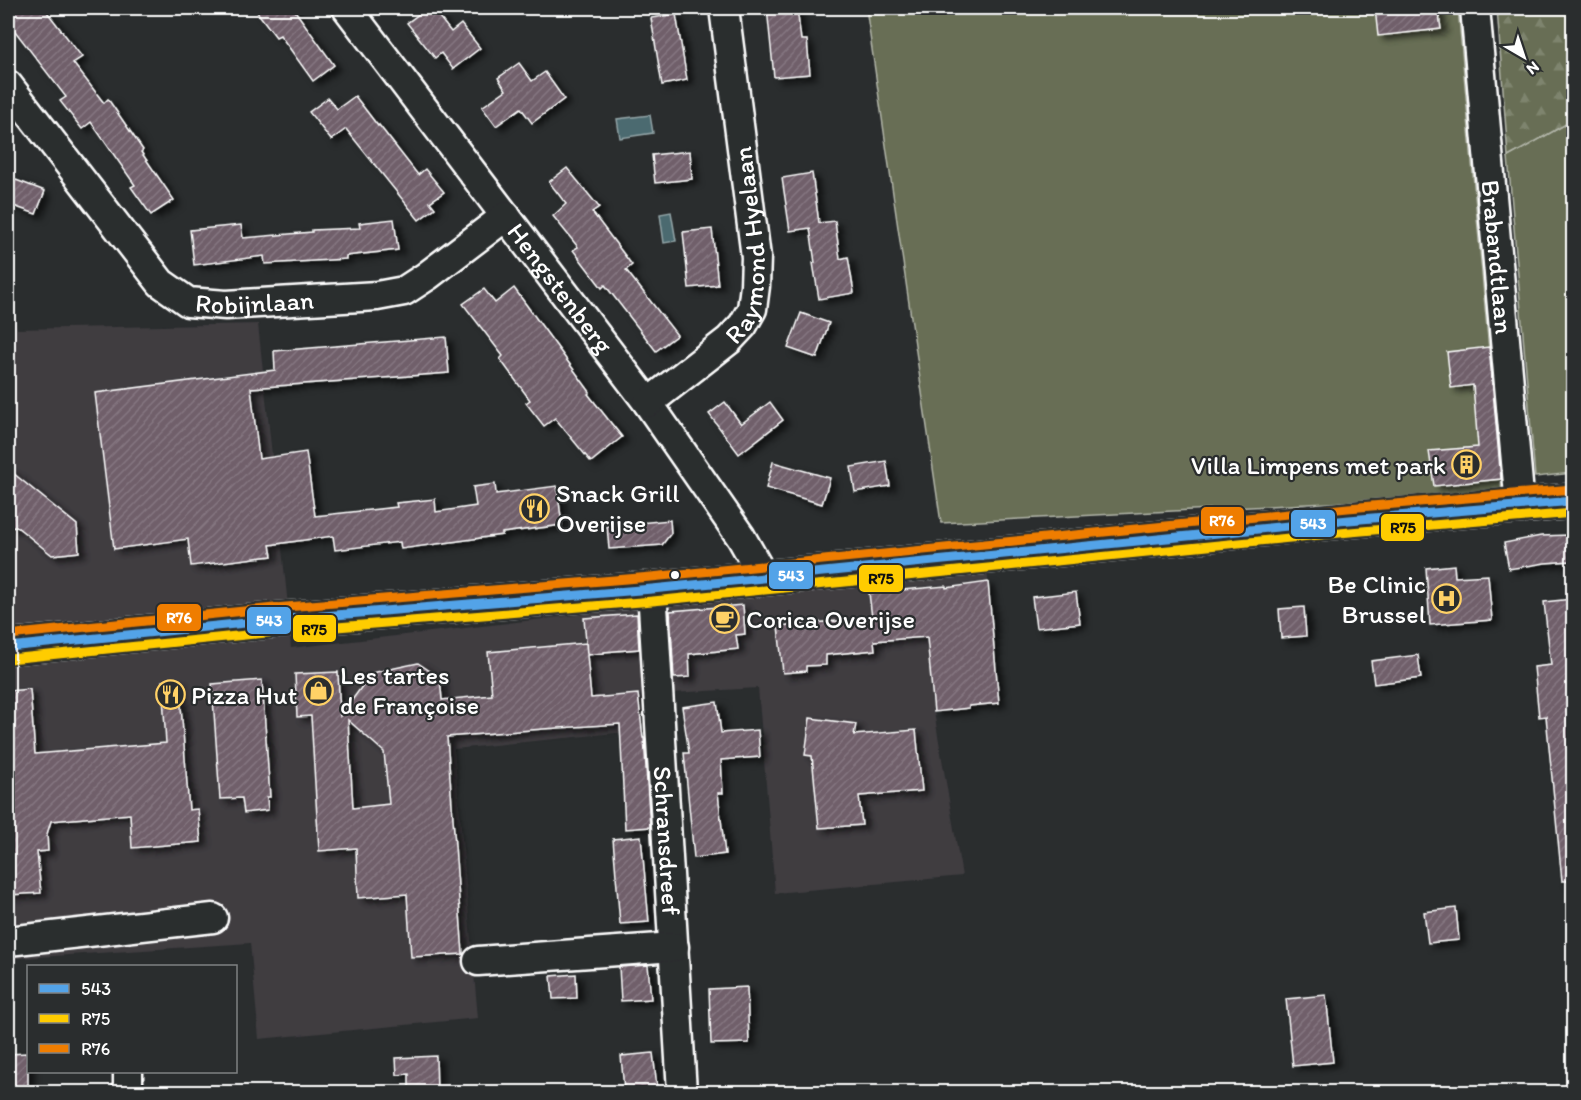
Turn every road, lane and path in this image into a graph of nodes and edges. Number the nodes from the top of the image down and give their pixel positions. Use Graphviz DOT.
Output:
graph roads {
  1 [pos="347,8"];
  2 [pos="724,8"];
  3 [pos="1475,8"];
  4 [pos="8,85"];
  5 [pos="17,111"];
  6 [pos="506,216"];
  7 [pos="648,403"];
  8 [pos="1574,501"];
  9 [pos="1520,506"];
  10 [pos="764,578"];
  11 [pos="652,589"];
  12 [pos="8,647"];
  13 [pos="213,918"];
  14 [pos="8,941"];
  15 [pos="674,947"];
  16 [pos="478,961"];
  17 [pos="128,1073"];
  18 [pos="128,1092"];
  19 [pos="682,1092"];
  1 -- 6 [label="street, Hengstenberg"];
  2 -- 7 [label="street, Raymond Hyelaan"];
  3 -- 9 [label="street, Brabandtlaan"];
  4 -- 5 [label="street, Robijnlaan"];
  5 -- 6 [label="street, Robijnlaan"];
  6 -- 7 [label="street, Hengstenberg"];
  7 -- 10 [label="street, Hengstenberg"];
  8 -- 9 [label="main road"];
  9 -- 10 [label="main road"];
  10 -- 11 [label="main road"];
  11 -- 12 [label="main road"];
  11 -- 15 [label="street, Schransdreef"];
  13 -- 14 [label="street"];
  15 -- 16 [label="street"];
  15 -- 19 [label="street, Schransdreef"];
  17 -- 18 [label="street"];
}
